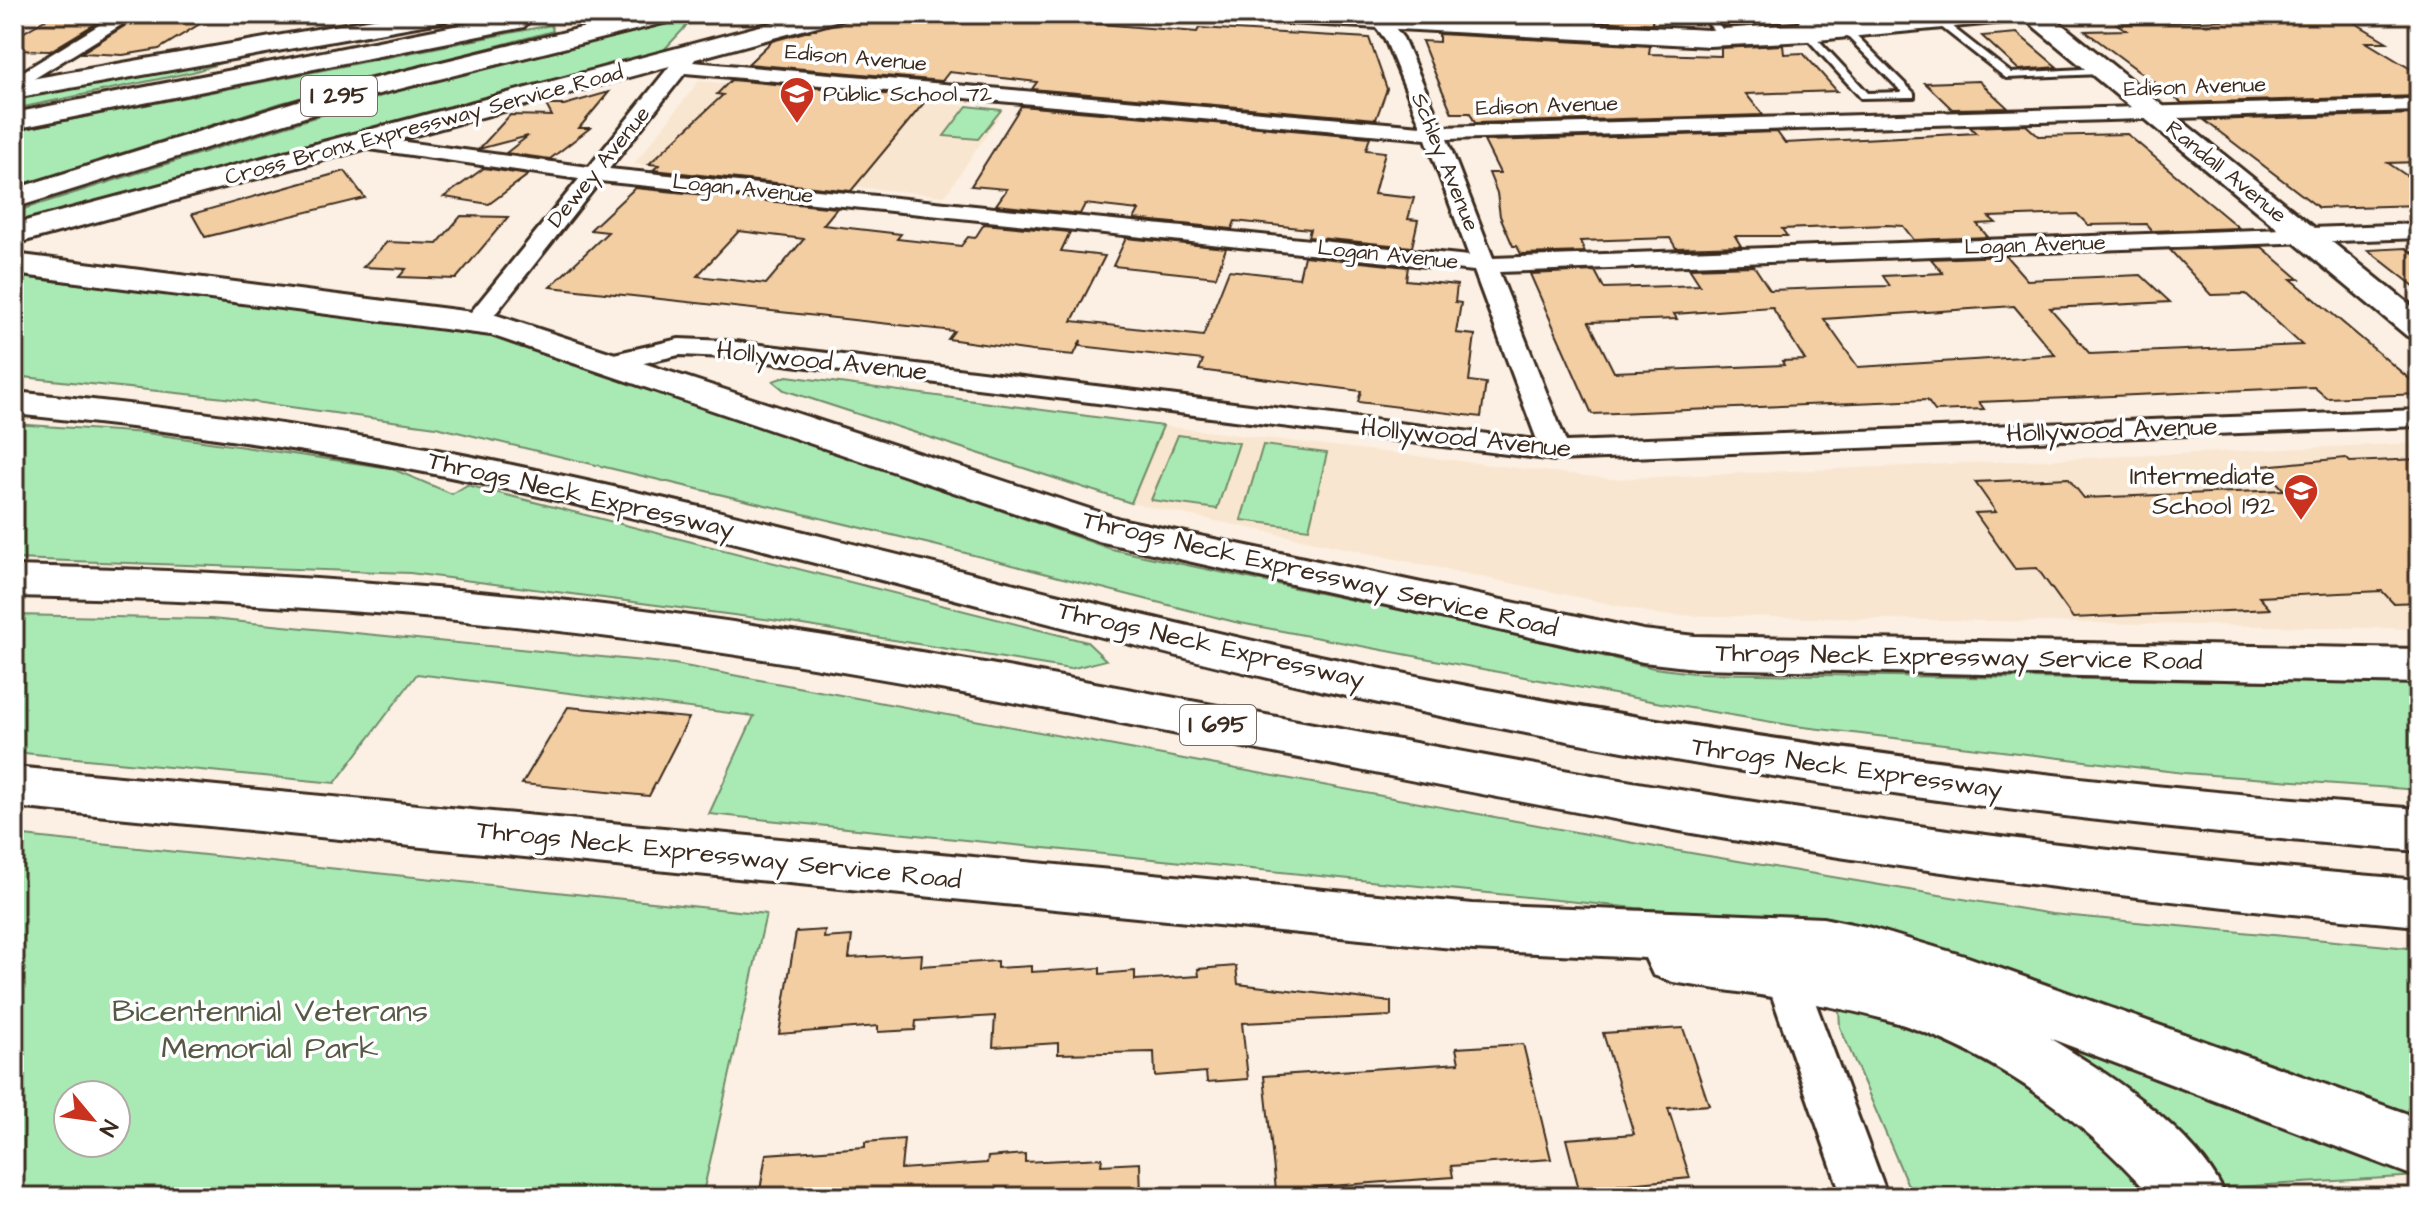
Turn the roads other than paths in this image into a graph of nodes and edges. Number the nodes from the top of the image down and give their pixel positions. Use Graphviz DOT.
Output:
graph roads {
  1 [pos="130,14"];
  2 [pos="445,14"];
  3 [pos="670,14"];
  4 [pos="725,14"];
  5 [pos="834,14"];
  6 [pos="1251,14"];
  7 [pos="1705,14"];
  8 [pos="2019,14"];
  9 [pos="2034,14"];
  10 [pos="537,18"];
  11 [pos="1377,18"];
  12 [pos="1939,21"];
  13 [pos="1584,24"];
  14 [pos="1808,27"];
  15 [pos="1846,30"];
  16 [pos="1725,38"];
  17 [pos="684,60"];
  18 [pos="2088,72"];
  19 [pos="14,87"];
  20 [pos="2419,105"];
  21 [pos="2152,113"];
  22 [pos="14,121"];
  23 [pos="1434,133"];
  24 [pos="362,142"];
  25 [pos="593,174"];
  26 [pos="14,199"];
  27 [pos="2419,231"];
  28 [pos="14,234"];
  29 [pos="2303,235"];
  30 [pos="14,264"];
  31 [pos="1486,265"];
  32 [pos="476,322"];
  33 [pos="2419,329"];
  34 [pos="614,362"];
  35 [pos="14,403"];
  36 [pos="2419,418"];
  37 [pos="1555,451"];
  38 [pos="14,581"];
  39 [pos="2419,666"];
  40 [pos="14,787"];
  41 [pos="2419,830"];
  42 [pos="2419,903"];
  43 [pos="1778,957"];
  44 [pos="2419,1148"];
  45 [pos="1865,1197"];
  46 [pos="2194,1197"];
  1 -- 19 [label="street"];
  2 -- 19 [label="main road"];
  3 -- 26 [label="main road, I 295"];
  4 -- 17 [label="main road, Dewey Avenue"];
  5 -- 17 [label="main road, Cross Bronx Expressway Service Road"];
  6 -- 11 [label="main road"];
  7 -- 16 [label="lane"];
  8 -- 12 [label="main road"];
  9 -- 18 [label="main road, Randall Avenue"];
  10 -- 22 [label="main road, I 295"];
  11 -- 13 [label="main road"];
  11 -- 23 [label="street, Schley Avenue"];
  12 -- 15 [label="main road"];
  12 -- 18 [label="lane"];
  13 -- 16 [label="main road"];
  14 -- 15 [label="main road"];
  14 -- 15 [label="lane"];
  14 -- 16 [label="main road"];
  17 -- 23 [label="street, Edison Avenue"];
  17 -- 24 [label="main road, Cross Bronx Expressway Service Road"];
  17 -- 25 [label="street, Dewey Avenue"];
  18 -- 21 [label="main road, Randall Avenue"];
  20 -- 21 [label="street, Edison Avenue"];
  21 -- 23 [label="street, Edison Avenue"];
  21 -- 29 [label="main road, Randall Avenue"];
  23 -- 31 [label="street, Schley Avenue"];
  24 -- 25 [label="street, Logan Avenue"];
  24 -- 28 [label="main road, Cross Bronx Expressway Service Road"];
  25 -- 31 [label="street, Logan Avenue"];
  25 -- 32 [label="street, Dewey Avenue"];
  27 -- 29 [label="street, Logan Avenue"];
  29 -- 31 [label="street, Logan Avenue"];
  29 -- 33 [label="main road, Randall Avenue"];
  30 -- 32 [label="main road, Throgs Neck Expressway Service Road"];
  31 -- 37 [label="street, Schley Avenue"];
  32 -- 34 [label="main road, Throgs Neck Expressway Service Road"];
  34 -- 37 [label="street, Hollywood Avenue"];
  34 -- 39 [label="main road, Throgs Neck Expressway Service Road"];
  35 -- 41 [label="main road, Throgs Neck Expressway"];
  36 -- 37 [label="street, Hollywood Avenue"];
  38 -- 42 [label="main road, I 695"];
  40 -- 43 [label="main road, Throgs Neck Expressway Service Road"];
  43 -- 44 [label="main road, Throgs Neck Expressway Service Road"];
  43 -- 45 [label="street"];
  43 -- 46 [label="main road, Throgs Neck Expressway Service Road"];
}
